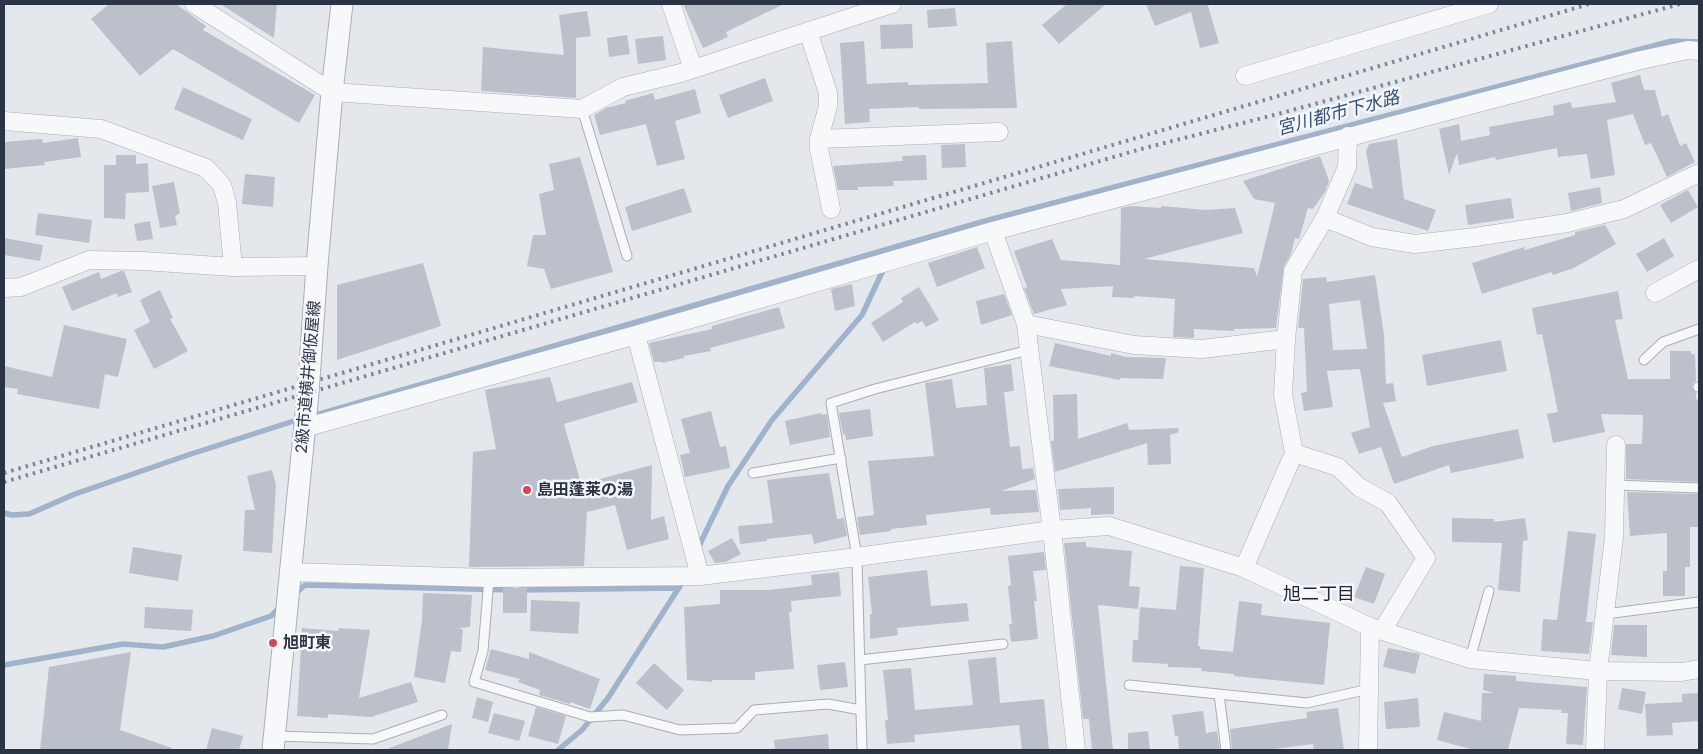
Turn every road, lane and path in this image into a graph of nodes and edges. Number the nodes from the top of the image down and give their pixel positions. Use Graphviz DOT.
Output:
graph roads {
  1 [pos="194,4"];
  2 [pos="342,4"];
  3 [pos="671,4"];
  4 [pos="892,4"];
  5 [pos="1489,4"];
  6 [pos="1439,10"];
  7 [pos="808,31"];
  8 [pos="1699,52"];
  9 [pos="693,69"];
  10 [pos="1245,76"];
  11 [pos="332,92"];
  12 [pos="582,109"];
  13 [pos="4,120"];
  14 [pos="1000,132"];
  15 [pos="1348,136"];
  16 [pos="819,139"];
  17 [pos="1699,173"];
  18 [pos="831,209"];
  19 [pos="1325,218"];
  20 [pos="993,231"];
  21 [pos="627,256"];
  22 [pos="317,266"];
  23 [pos="233,267"];
  24 [pos="1699,269"];
  25 [pos="4,288"];
  26 [pos="1655,293"];
  27 [pos="1026,324"];
  28 [pos="1699,330"];
  29 [pos="636,335"];
  30 [pos="1286,339"];
  31 [pos="1029,350"];
  32 [pos="1644,360"];
  33 [pos="304,428"];
  34 [pos="1616,445"];
  35 [pos="1294,453"];
  36 [pos="841,458"];
  37 [pos="753,473"];
  38 [pos="1614,485"];
  39 [pos="1699,488"];
  40 [pos="1052,530"];
  41 [pos="858,557"];
  42 [pos="1244,568"];
  43 [pos="290,572"];
  44 [pos="700,576"];
  45 [pos="489,578"];
  46 [pos="1489,591"];
  47 [pos="1699,602"];
  48 [pos="1605,614"];
  49 [pos="1376,629"];
  50 [pos="1003,644"];
  51 [pos="1470,659"];
  52 [pos="860,660"];
  53 [pos="1699,669"];
  54 [pos="1598,671"];
  55 [pos="1129,685"];
  56 [pos="1369,689"];
  57 [pos="1219,694"];
  58 [pos="861,710"];
  59 [pos="442,714"];
  60 [pos="274,743"];
  61 [pos="862,750"];
  62 [pos="1076,750"];
  63 [pos="1226,750"];
  64 [pos="1368,750"];
  65 [pos="1595,750"];
  1 -- 11 [label="street"];
  2 -- 11 [label="street, 2級市道横井御仮屋線"];
  3 -- 9 [label="street"];
  4 -- 7 [label="street"];
  5 -- 6 [label="street"];
  6 -- 10 [label="street"];
  7 -- 9 [label="street"];
  7 -- 16 [label="street"];
  8 -- 15 [label="street"];
  9 -- 12 [label="street"];
  11 -- 12 [label="street"];
  11 -- 22 [label="street, 2級市道横井御仮屋線"];
  12 -- 21 [label="lane"];
  13 -- 23 [label="street"];
  14 -- 16 [label="street"];
  15 -- 19 [label="street"];
  15 -- 20 [label="street"];
  16 -- 18 [label="street"];
  17 -- 19 [label="street"];
  19 -- 30 [label="street"];
  20 -- 27 [label="street"];
  20 -- 29 [label="street"];
  22 -- 23 [label="street"];
  22 -- 33 [label="street, 2級市道横井御仮屋線"];
  23 -- 25 [label="street"];
  24 -- 26 [label="street"];
  27 -- 30 [label="street"];
  27 -- 31 [label="street"];
  28 -- 32 [label="lane"];
  29 -- 33 [label="street"];
  29 -- 44 [label="street"];
  30 -- 35 [label="street"];
  31 -- 36 [label="lane"];
  31 -- 40 [label="street"];
  33 -- 43 [label="street, 2級市道横井御仮屋線"];
  34 -- 38 [label="street"];
  35 -- 42 [label="street"];
  35 -- 49 [label="street"];
  36 -- 37 [label="lane"];
  36 -- 41 [label="lane"];
  38 -- 39 [label="lane"];
  38 -- 48 [label="street"];
  40 -- 41 [label="street"];
  40 -- 42 [label="street"];
  40 -- 62 [label="street"];
  41 -- 44 [label="street"];
  41 -- 52 [label="lane"];
  42 -- 49 [label="street"];
  43 -- 45 [label="street"];
  43 -- 60 [label="street, 2級市道横井御仮屋線"];
  44 -- 45 [label="street"];
  45 -- 58 [label="lane"];
  46 -- 51 [label="lane"];
  47 -- 48 [label="lane"];
  48 -- 54 [label="street"];
  49 -- 51 [label="street"];
  49 -- 56 [label="street"];
  50 -- 52 [label="lane"];
  51 -- 54 [label="street"];
  52 -- 58 [label="lane"];
  53 -- 54 [label="street"];
  54 -- 65 [label="street"];
  55 -- 57 [label="lane"];
  56 -- 57 [label="lane"];
  56 -- 64 [label="street"];
  57 -- 63 [label="lane"];
  58 -- 61 [label="lane"];
  59 -- 60 [label="lane"];
}
